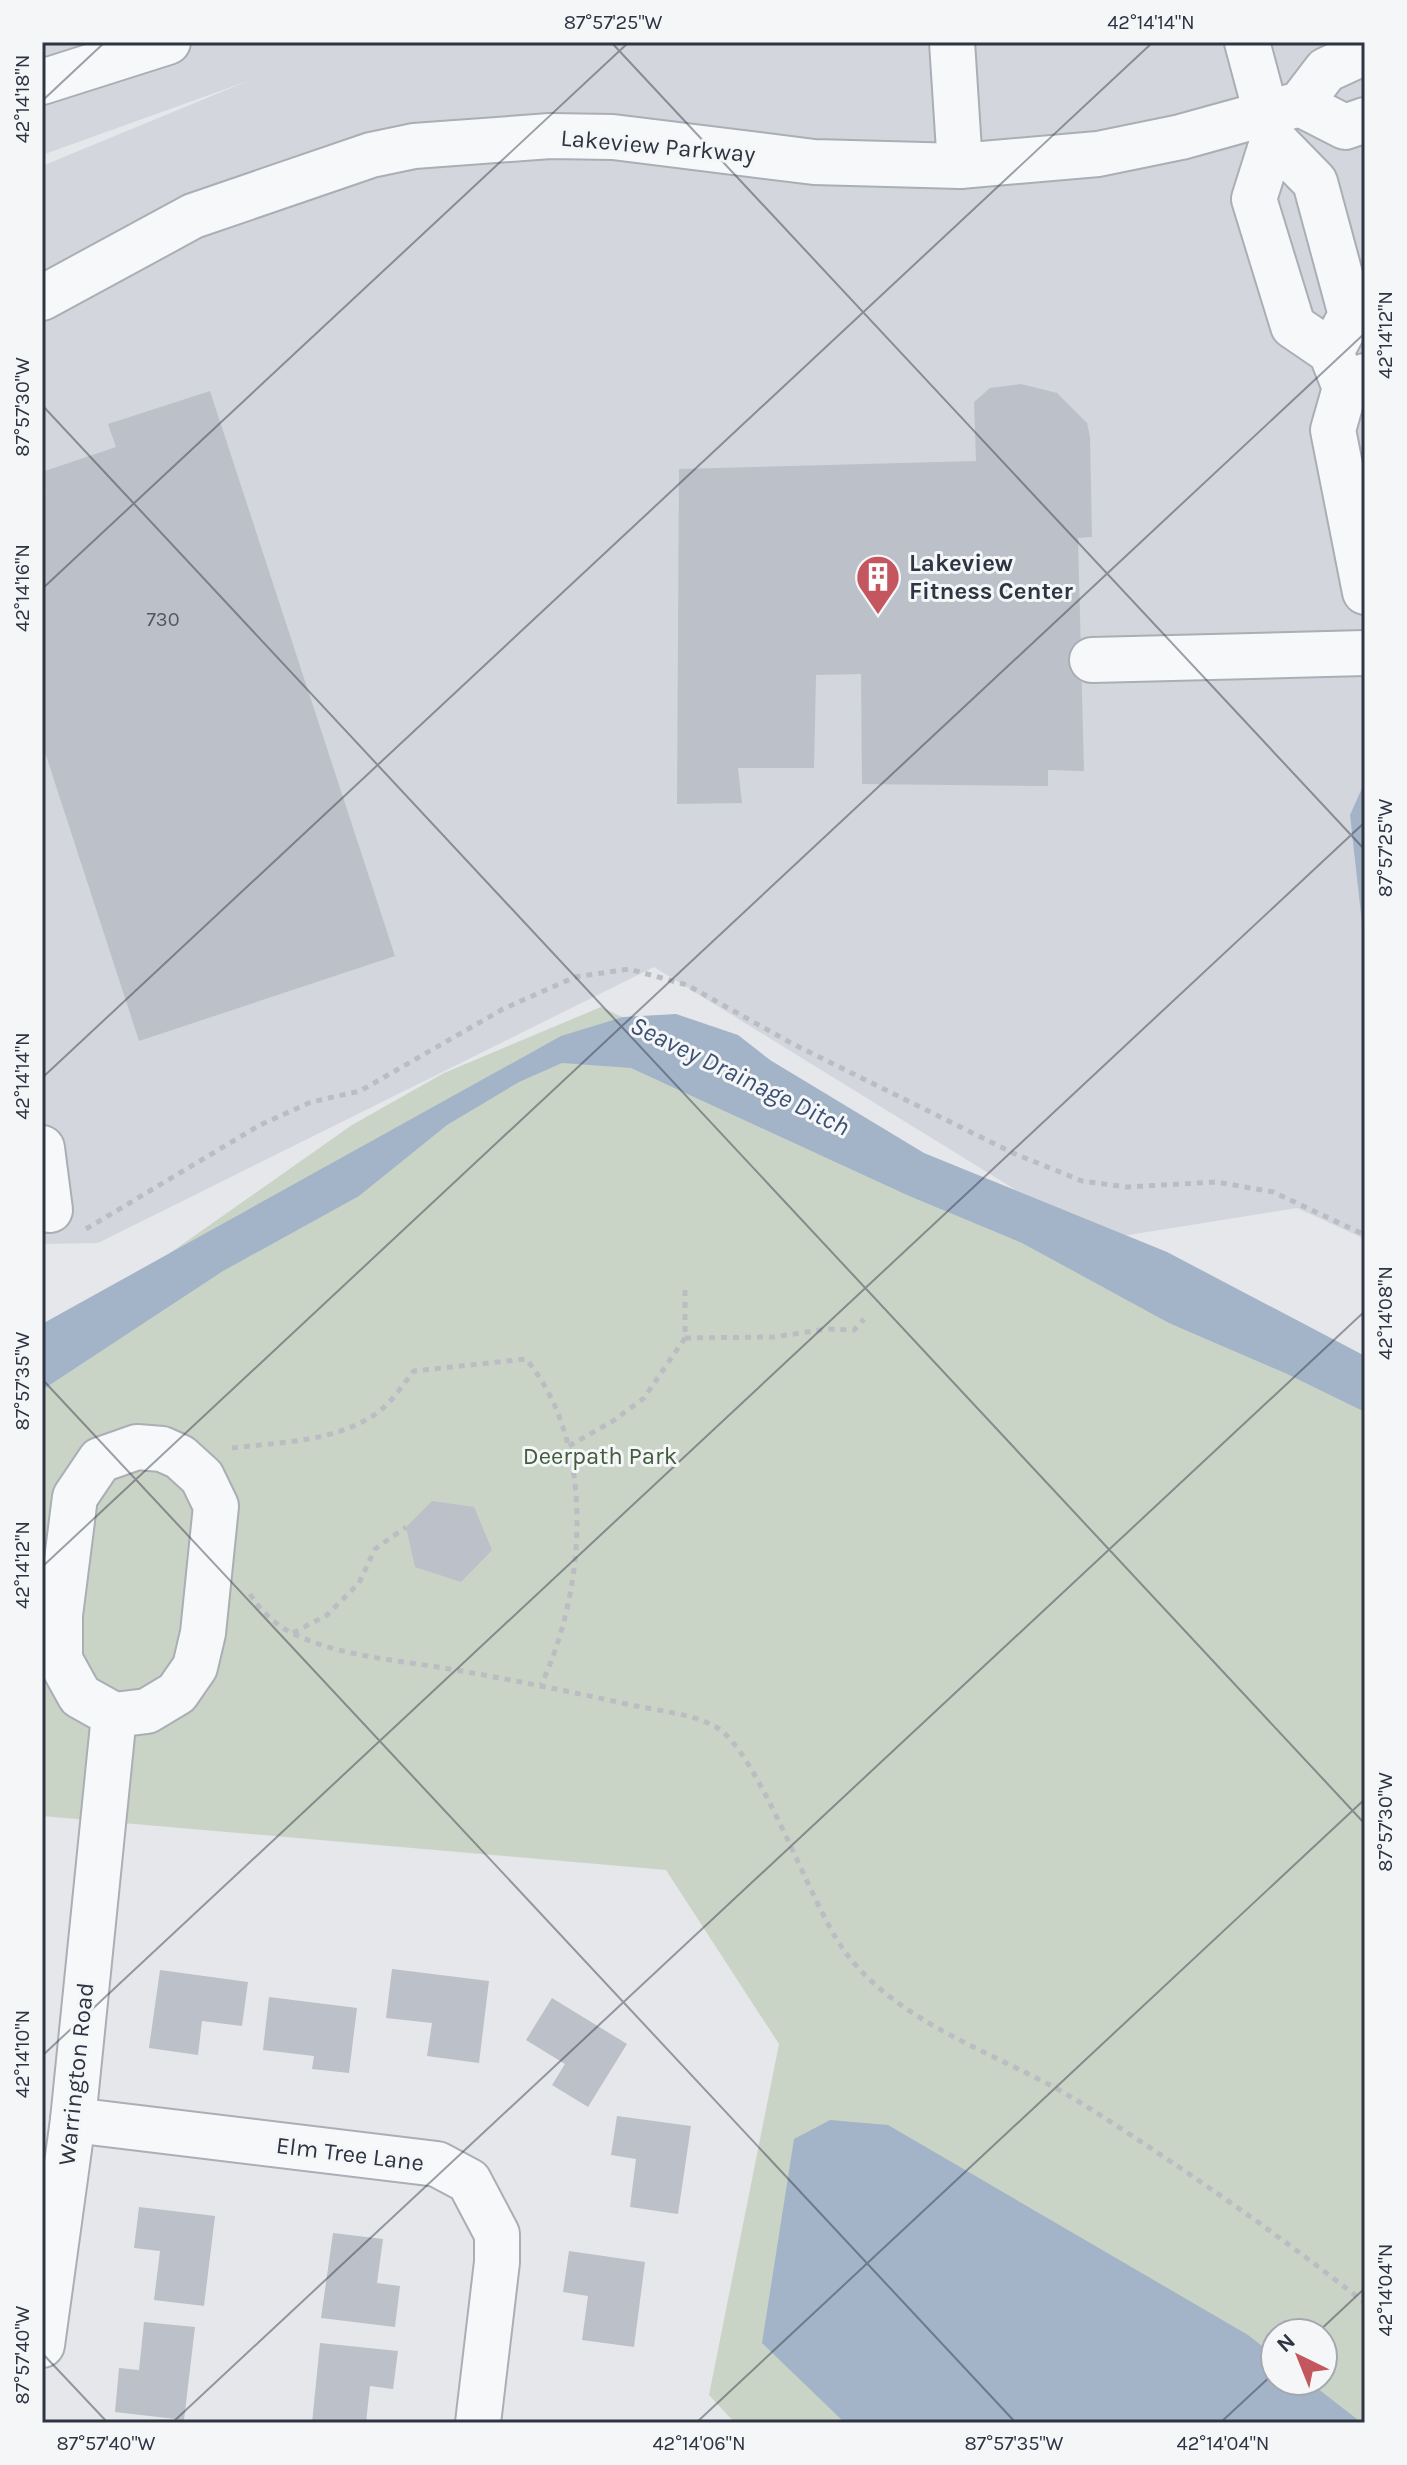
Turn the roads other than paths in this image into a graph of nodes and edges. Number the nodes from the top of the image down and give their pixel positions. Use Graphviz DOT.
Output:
graph roads {
  1 [pos="168,42"];
  2 [pos="952,42"];
  3 [pos="1247,42"];
  4 [pos="1365,52"];
  5 [pos="42,82"];
  6 [pos="1280,119"];
  7 [pos="1365,120"];
  8 [pos="960,166"];
  9 [pos="42,298"];
  10 [pos="1347,372"];
  11 [pos="1365,592"];
  12 [pos="1365,653"];
  13 [pos="1092,660"];
  14 [pos="42,1148"];
  15 [pos="66,1220"];
  16 [pos="114,1715"];
  17 [pos="73,2120"];
  18 [pos="42,2345"];
  19 [pos="478,2423"];
  1 -- 5 [label="street"];
  2 -- 8 [label="street"];
  3 -- 6 [label="street"];
  4 -- 6 [label="street"];
  6 -- 7 [label="street"];
  6 -- 8 [label="street, Lakeview Parkway"];
  6 -- 10 [label="street"];
  6 -- 10 [label="street"];
  8 -- 9 [label="street, Lakeview Parkway"];
  10 -- 11 [label="street"];
  12 -- 13 [label="street"];
  14 -- 15 [label="street"];
  16 -- 16 [label="street"];
  16 -- 17 [label="street, Warrington Road"];
  17 -- 18 [label="street, Warrington Road"];
  17 -- 19 [label="street, Elm Tree Lane"];
}
